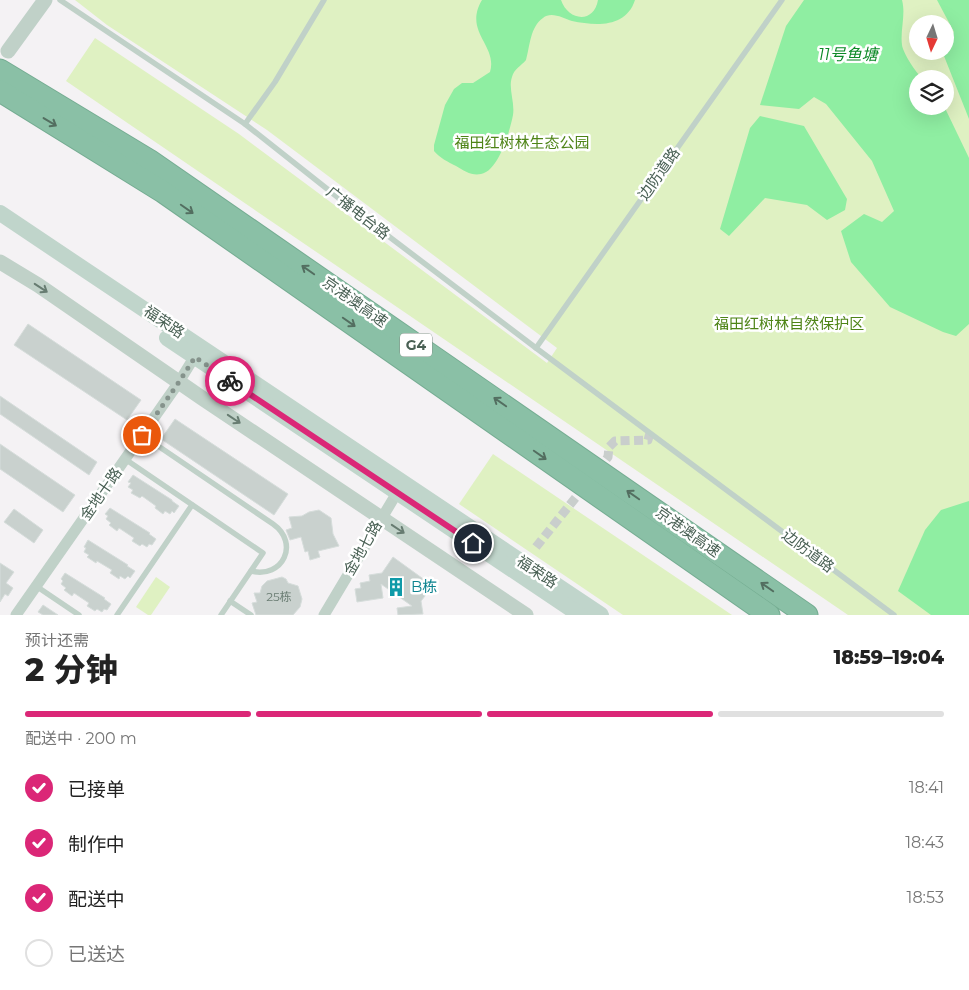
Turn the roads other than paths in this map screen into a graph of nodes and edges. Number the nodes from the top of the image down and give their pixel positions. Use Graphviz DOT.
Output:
graph roads {
  1 [pos="45,0"];
  2 [pos="60,0"];
  3 [pos="324,0"];
  4 [pos="782,0"];
  5 [pos="4,60"];
  6 [pos="10,90"];
  7 [pos="245,124"];
  8 [pos="0,213"];
  9 [pos="0,226"];
  10 [pos="0,262"];
  11 [pos="536,348"];
  12 [pos="198,352"];
  13 [pos="179,382"];
  14 [pos="650,433"];
  15 [pos="142,435"];
  16 [pos="125,459"];
  17 [pos="400,487"];
  18 [pos="192,505"];
  19 [pos="381,518"];
  20 [pos="251,571"];
  21 [pos="36,586"];
  22 [pos="230,601"];
  23 [pos="16,615"];
  24 [pos="79,615"];
  25 [pos="117,615"];
  26 [pos="221,615"];
  27 [pos="250,615"];
  28 [pos="324,615"];
  29 [pos="526,615"];
  30 [pos="580,615"];
  31 [pos="601,615"];
  32 [pos="769,615"];
  33 [pos="807,615"];
  34 [pos="894,615"];
  1 -- 5 [label="street"];
  2 -- 7 [label="lane, 广播电台路"];
  3 -- 7 [label="lane"];
  4 -- 11 [label="lane, 边防道路"];
  5 -- 6 [label="highway, G4"];
  6 -- 32 [label="highway, 京港澳高速 / G4, one-way"];
  33 -- 6 [label="highway, 京港澳高速 / G4, one-way"];
  7 -- 11 [label="lane, 广播电台路"];
  8 -- 12 [label="main road, 福荣路"];
  9 -- 12 [label="main road, 福荣路"];
  10 -- 13 [label="street, one-way"];
  11 -- 14 [label="lane, 广播电台路"];
  12 -- 13 [label="street, 金地十路"];
  12 -- 17 [label="main road, 福荣路"];
  13 -- 15 [label="street, 金地十路"];
  13 -- 19 [label="street, one-way"];
  14 -- 34 [label="lane, 边防道路"];
  15 -- 16 [label="street, 金地十路"];
  15 -- 20 [label="lane"];
  16 -- 18 [label="lane"];
  16 -- 21 [label="street, 金地十路"];
  17 -- 19 [label="street, 金地七路"];
  17 -- 30 [label="main road, 福荣路"];
  17 -- 31 [label="main road, 福荣路"];
  18 -- 20 [label="lane"];
  18 -- 25 [label="lane"];
  19 -- 28 [label="street, 金地七路"];
  19 -- 29 [label="street, one-way"];
  20 -- 22 [label="lane"];
  21 -- 23 [label="street, 金地十路"];
  21 -- 24 [label="lane"];
  22 -- 26 [label="lane"];
  22 -- 27 [label="lane"];
}
